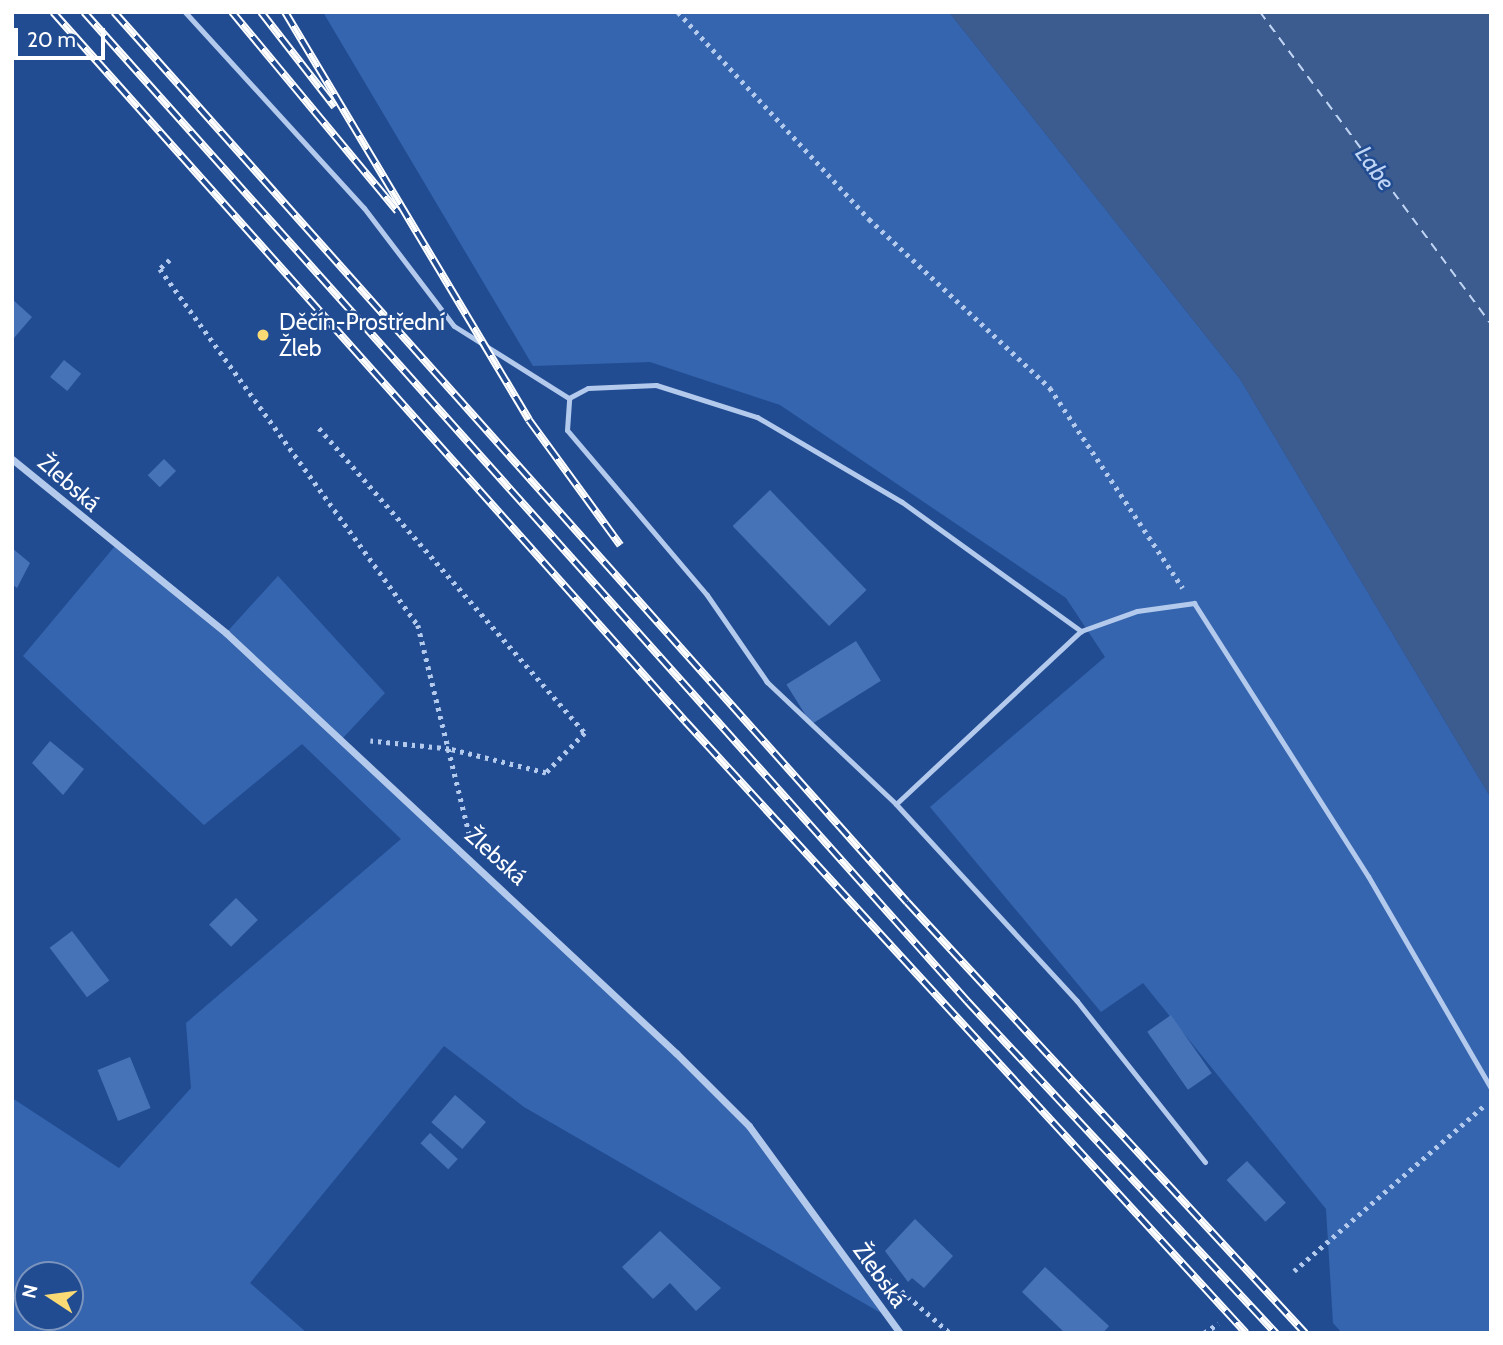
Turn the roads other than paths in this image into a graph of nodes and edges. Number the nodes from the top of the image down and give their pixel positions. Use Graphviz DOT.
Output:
graph roads {
  1 [pos="185,12"];
  2 [pos="569,398"];
  3 [pos="12,459"];
  4 [pos="1081,631"];
  5 [pos="896,804"];
  6 [pos="1491,1088"];
  7 [pos="1205,1162"];
  8 [pos="900,1333"];
  1 -- 2 [label="lane"];
  2 -- 4 [label="lane"];
  2 -- 5 [label="lane"];
  3 -- 8 [label="street, Žlebská"];
  4 -- 5 [label="lane"];
  4 -- 6 [label="lane"];
  5 -- 7 [label="lane"];
}
